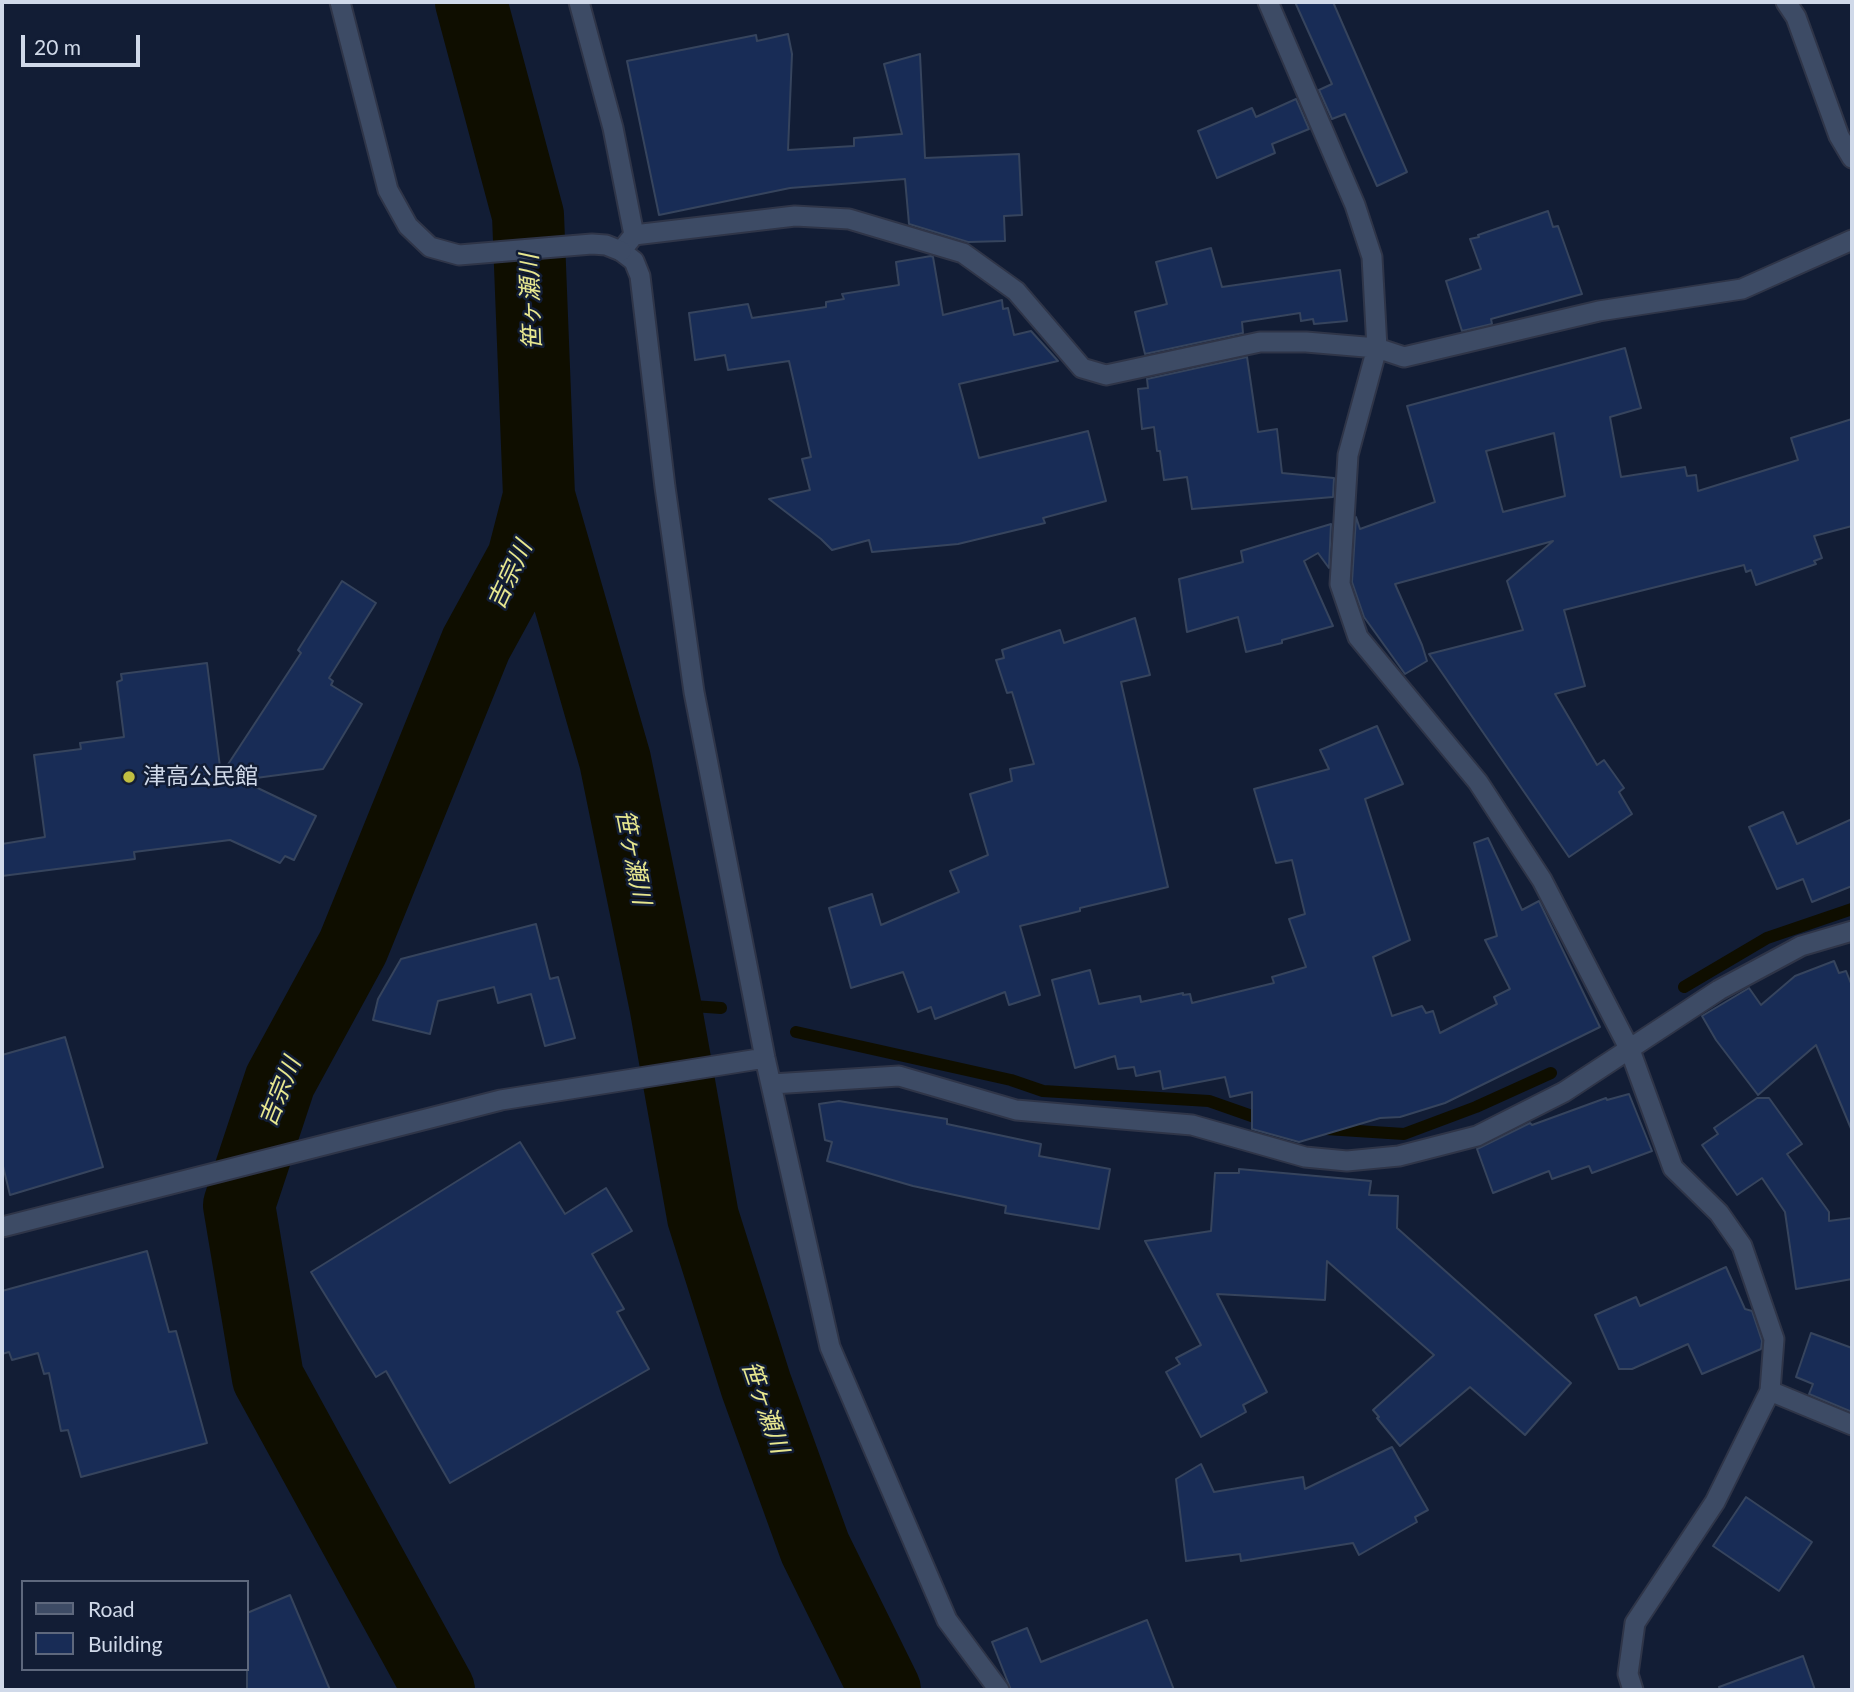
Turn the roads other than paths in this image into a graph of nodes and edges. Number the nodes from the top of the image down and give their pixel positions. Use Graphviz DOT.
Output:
graph roads {
  1 [pos="340,2"];
  2 [pos="579,2"];
  3 [pos="1268,2"];
  4 [pos="1786,2"];
  5 [pos="1852,158"];
  6 [pos="634,235"];
  7 [pos="1852,240"];
  8 [pos="613,248"];
  9 [pos="1377,348"];
  10 [pos="1852,931"];
  11 [pos="1630,1050"];
  12 [pos="765,1058"];
  13 [pos="772,1084"];
  14 [pos="2,1227"];
  15 [pos="1770,1391"];
  16 [pos="1852,1425"];
  17 [pos="999,1690"];
  18 [pos="1633,1690"];
  1 -- 8 [label="street"];
  2 -- 6 [label="street"];
  3 -- 9 [label="street"];
  4 -- 5 [label="street"];
  6 -- 8 [label="street"];
  6 -- 9 [label="street"];
  7 -- 9 [label="street"];
  8 -- 12 [label="street"];
  9 -- 11 [label="street"];
  10 -- 11 [label="street"];
  11 -- 13 [label="street"];
  11 -- 15 [label="street"];
  12 -- 13 [label="street"];
  12 -- 14 [label="street"];
  13 -- 17 [label="street"];
  15 -- 16 [label="street"];
  15 -- 18 [label="street"];
}
